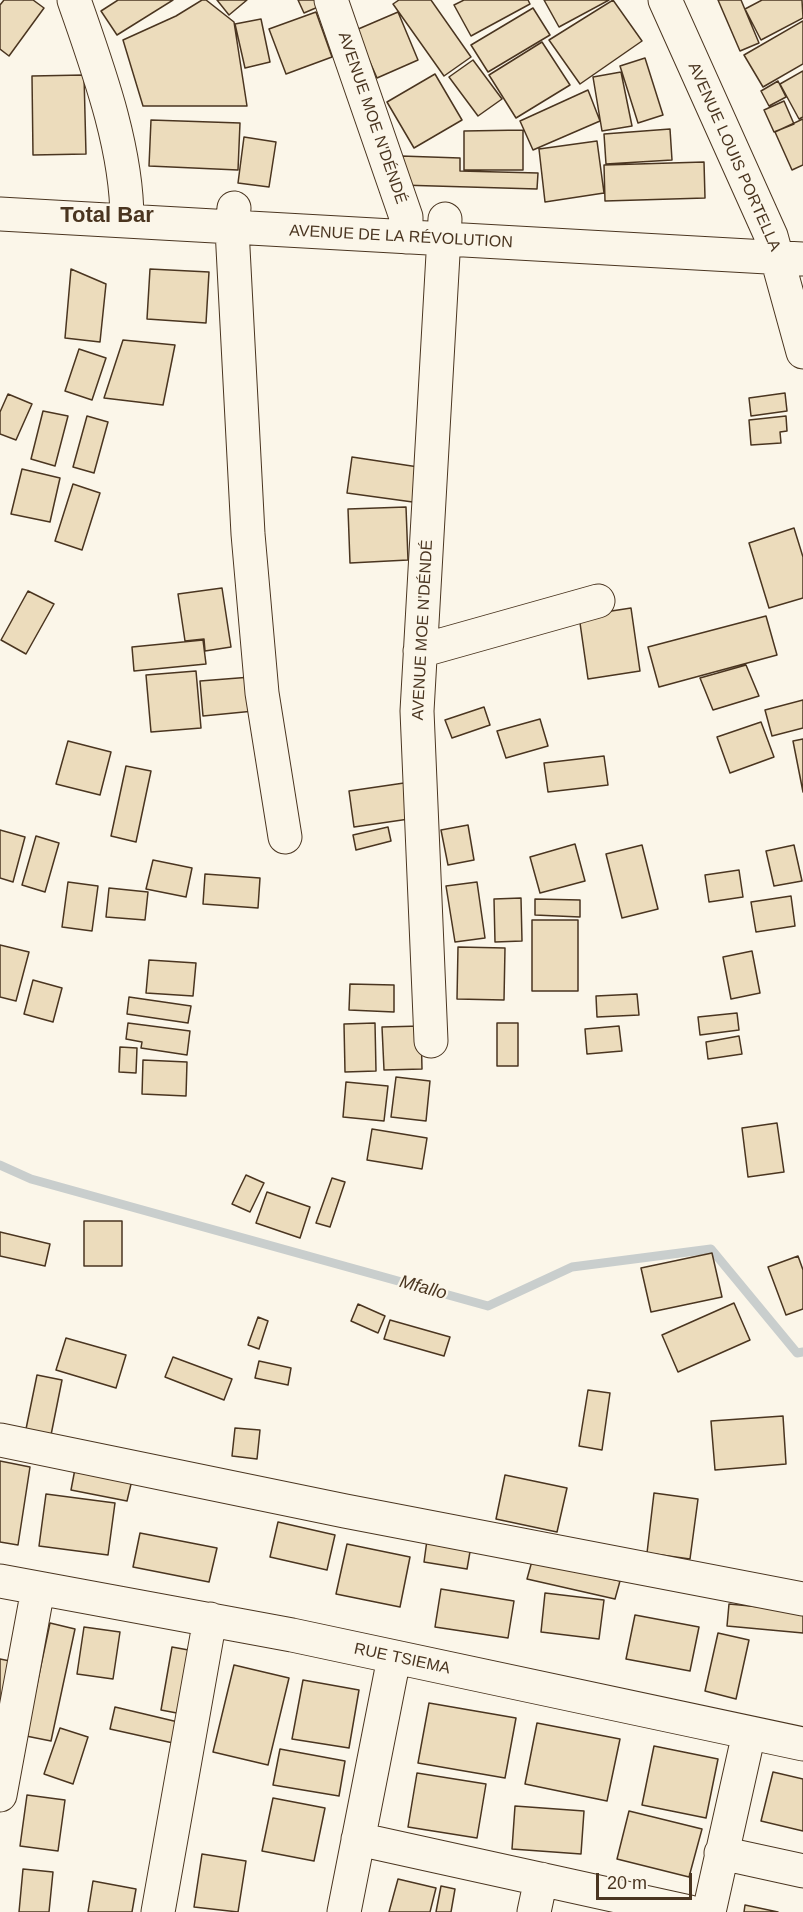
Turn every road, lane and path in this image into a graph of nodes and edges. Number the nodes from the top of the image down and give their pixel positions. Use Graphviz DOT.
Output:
graph roads {
  1 [pos="74,0"];
  2 [pos="331,0"];
  3 [pos="665,0"];
  4 [pos="0,194"];
  5 [pos="127,210"];
  6 [pos="0,214"];
  7 [pos="233,218"];
  8 [pos="406,227"];
  9 [pos="444,229"];
  10 [pos="789,248"];
  11 [pos="803,352"];
  12 [pos="598,601"];
  13 [pos="420,651"];
  14 [pos="285,837"];
  15 [pos="431,1041"];
  16 [pos="0,1440"];
  17 [pos="0,1581"];
  18 [pos="38,1589"];
  19 [pos="803,1599"];
  20 [pos="210,1619"];
  21 [pos="394,1658"];
  22 [pos="749,1733"];
  23 [pos="803,1744"];
  24 [pos="0,1795"];
  25 [pos="358,1839"];
  26 [pos="721,1853"];
  27 [pos="803,1871"];
  28 [pos="541,1879"];
  29 [pos="158,1912"];
  30 [pos="344,1912"];
  31 [pos="534,1912"];
  32 [pos="690,1912"];
  33 [pos="709,1912"];
  1 -- 5 [label="street"];
  2 -- 8 [label="street, AVENUE MOE N'DÉNDÉ"];
  3 -- 10 [label="street, AVENUE LOUIS PORTELLA"];
  4 -- 5 [label="street, AVENUE DE LA RÉVOLUTION"];
  5 -- 6 [label="street, AVENUE DE LA RÉVOLUTION"];
  5 -- 7 [label="street, AVENUE DE LA RÉVOLUTION"];
  7 -- 8 [label="street, AVENUE DE LA RÉVOLUTION"];
  7 -- 14 [label="street"];
  8 -- 9 [label="street, AVENUE DE LA RÉVOLUTION"];
  9 -- 10 [label="street, AVENUE DE LA RÉVOLUTION"];
  9 -- 13 [label="street, AVENUE MOE N'DÉNDÉ"];
  10 -- 11 [label="street, AVENUE LOUIS PORTELLA"];
  12 -- 13 [label="street"];
  13 -- 15 [label="street, AVENUE MOE N'DÉNDÉ"];
  16 -- 19 [label="street"];
  17 -- 18 [label="street, RUE TSIEMA"];
  18 -- 20 [label="street, RUE TSIEMA"];
  18 -- 24 [label="street"];
  20 -- 21 [label="street, RUE TSIEMA"];
  20 -- 29 [label="street"];
  21 -- 22 [label="street, RUE TSIEMA"];
  21 -- 25 [label="street"];
  22 -- 23 [label="street, RUE TSIEMA"];
  22 -- 26 [label="street"];
  25 -- 28 [label="street"];
  25 -- 30 [label="street"];
  26 -- 27 [label="street"];
  26 -- 33 [label="street"];
  28 -- 31 [label="street"];
  28 -- 32 [label="street"];
}
